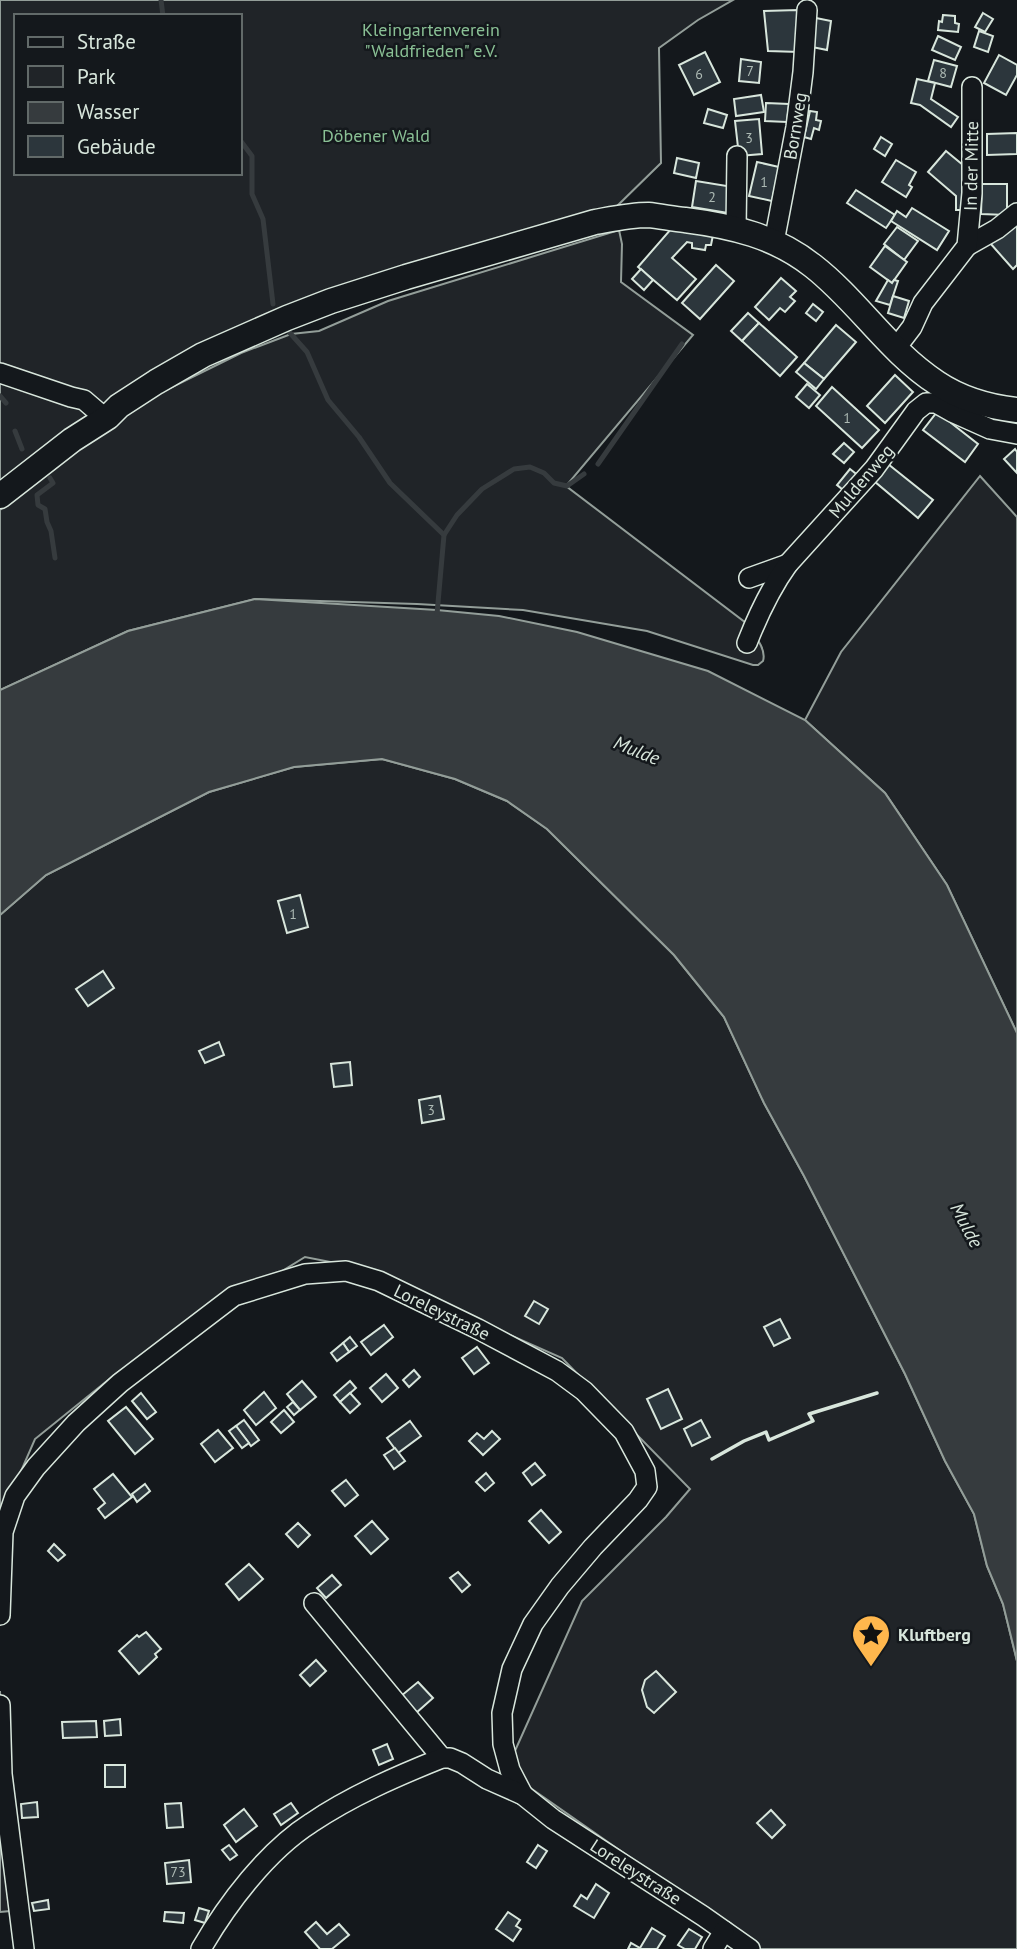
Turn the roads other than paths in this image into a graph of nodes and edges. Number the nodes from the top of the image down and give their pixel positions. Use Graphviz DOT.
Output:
graph roads {
  1 [pos="807,10"];
  2 [pos="972,87"];
  3 [pos="737,156"];
  4 [pos="1017,213"];
  5 [pos="736,229"];
  6 [pos="774,242"];
  7 [pos="967,246"];
  8 [pos="896,348"];
  9 [pos="0,373"];
  10 [pos="1017,410"];
  11 [pos="107,417"];
  12 [pos="1017,434"];
  13 [pos="0,496"];
  14 [pos="788,564"];
  15 [pos="749,578"];
  16 [pos="747,643"];
  17 [pos="314,1603"];
  18 [pos="0,1615"];
  19 [pos="0,1705"];
  20 [pos="442,1758"];
  21 [pos="523,1795"];
  22 [pos="724,1931"];
  23 [pos="24,1949"];
  24 [pos="201,1949"];
  25 [pos="713,1949"];
  26 [pos="750,1949"];
  1 -- 6 [label="street, Bornweg"];
  2 -- 7 [label="street, In der Mitte"];
  3 -- 5 [label="street"];
  4 -- 7 [label="street, In der Mitte"];
  5 -- 6 [label="main road"];
  5 -- 11 [label="main road"];
  6 -- 8 [label="main road"];
  7 -- 8 [label="street, In der Mitte"];
  8 -- 10 [label="main road"];
  9 -- 11 [label="street"];
  11 -- 13 [label="main road"];
  12 -- 14 [label="street, Muldenweg"];
  14 -- 15 [label="street"];
  14 -- 16 [label="street, Muldenweg"];
  17 -- 20 [label="street, Loreleystraße"];
  18 -- 21 [label="street, Loreleystraße"];
  19 -- 23 [label="street"];
  20 -- 21 [label="street, Loreleystraße"];
  20 -- 24 [label="street"];
  21 -- 22 [label="street, Loreleystraße"];
  22 -- 25 [label="street"];
  22 -- 26 [label="street, Loreleystraße"];
}
